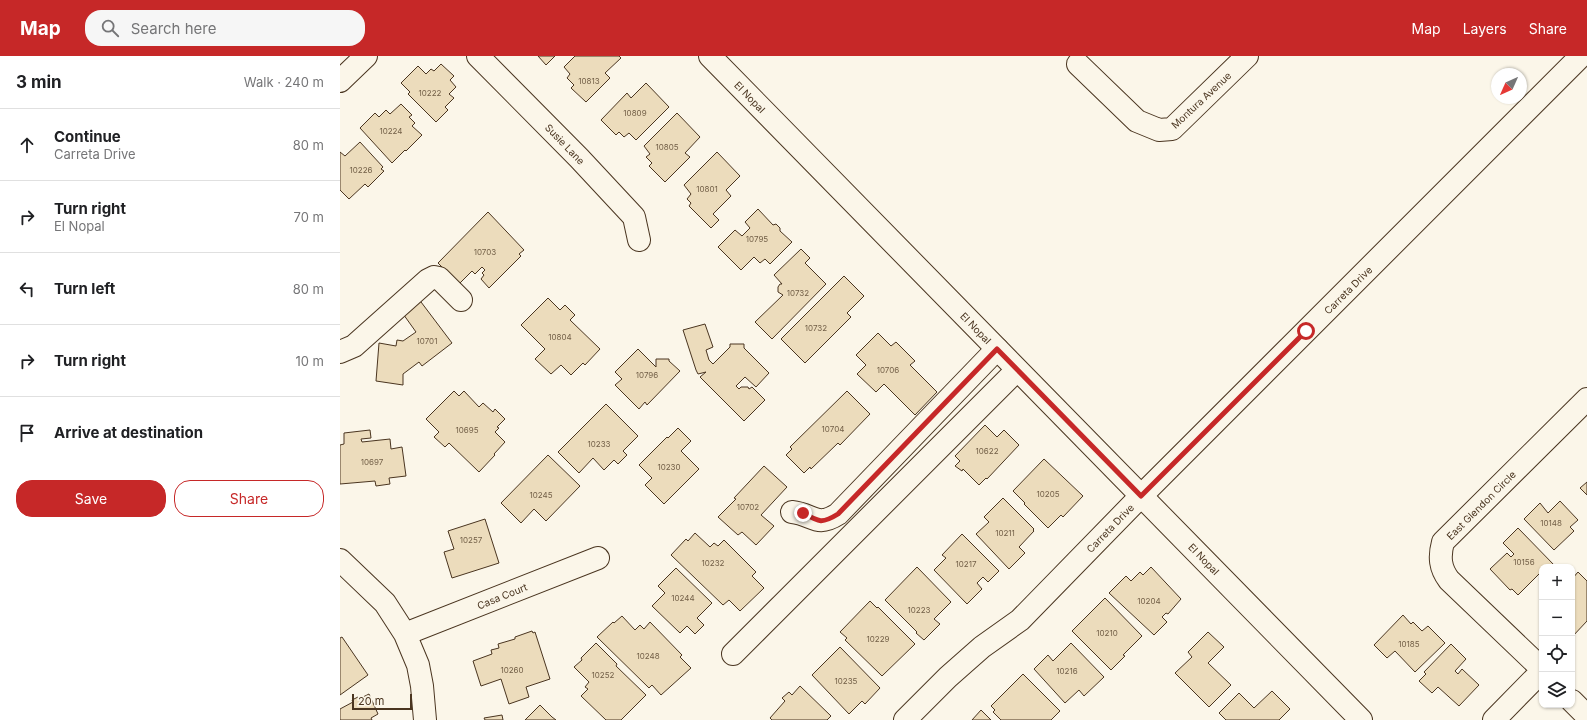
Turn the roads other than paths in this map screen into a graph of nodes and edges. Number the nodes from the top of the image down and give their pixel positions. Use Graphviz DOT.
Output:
graph roads {
  1 [pos="366,56"];
  2 [pos="478,56"];
  3 [pos="1246,56"];
  4 [pos="1581,56"];
  5 [pos="712,57"];
  6 [pos="1078,64"];
  7 [pos="340,81"];
  8 [pos="639,240"];
  9 [pos="461,300"];
  10 [pos="997,349"];
  11 [pos="340,352"];
  12 [pos="1017,370"];
  13 [pos="1587,399"];
  14 [pos="1141,496"];
  15 [pos="792,512"];
  16 [pos="598,558"];
  17 [pos="340,560"];
  18 [pos="405,634"];
  19 [pos="733,654"];
  20 [pos="1539,667"];
  21 [pos="1540,672"];
  22 [pos="1575,703"];
  23 [pos="1587,716"];
  24 [pos="425,720"];
  25 [pos="904,720"];
  26 [pos="1361,720"];
  27 [pos="1494,720"];
  1 -- 7 [label="street"];
  2 -- 8 [label="street, Susie Lane"];
  3 -- 6 [label="street, Montura Avenue"];
  4 -- 14 [label="street, Carreta Drive"];
  5 -- 10 [label="street, El Nopal"];
  9 -- 11 [label="street"];
  10 -- 12 [label="street, El Nopal"];
  10 -- 15 [label="street"];
  12 -- 14 [label="street, El Nopal"];
  12 -- 19 [label="street"];
  13 -- 20 [label="street, East Glendon Circle"];
  14 -- 25 [label="street, Carreta Drive"];
  14 -- 26 [label="street, El Nopal"];
  16 -- 18 [label="street, Casa Court"];
  17 -- 18 [label="street"];
  18 -- 24 [label="street"];
  21 -- 27 [label="street"];
  22 -- 23 [label="street"];
}
